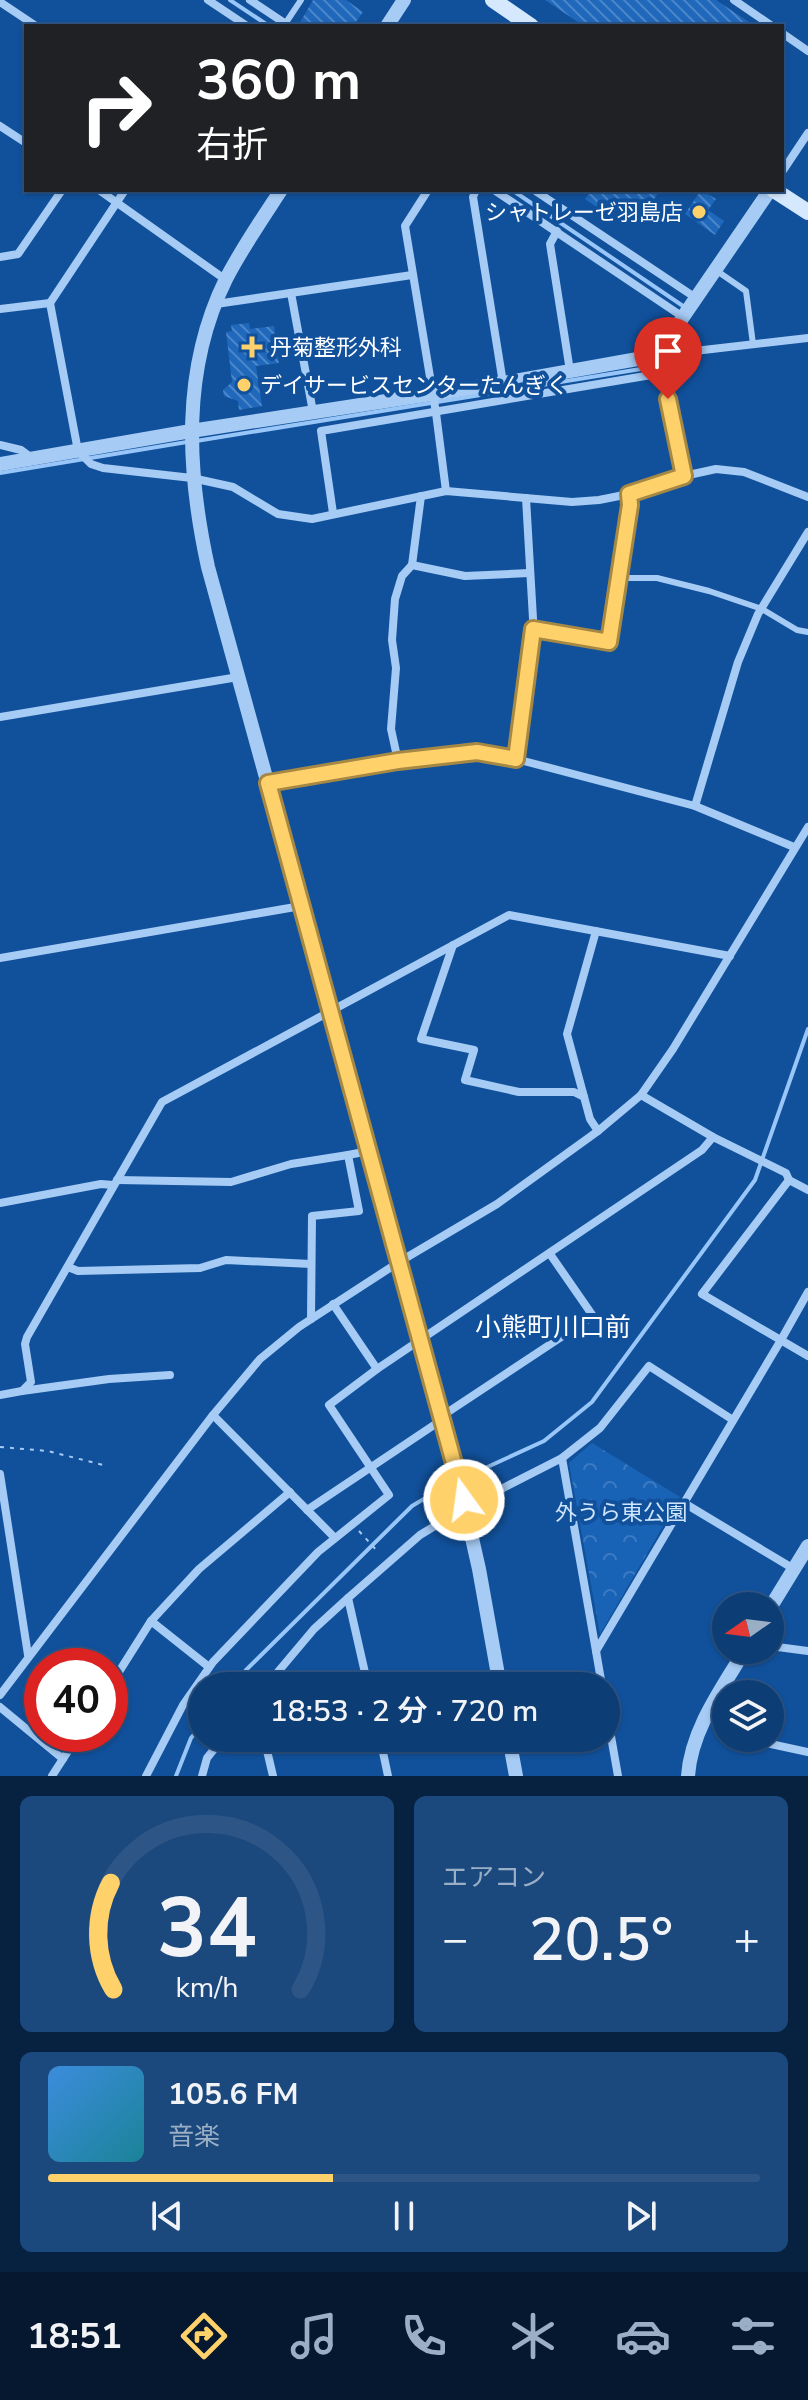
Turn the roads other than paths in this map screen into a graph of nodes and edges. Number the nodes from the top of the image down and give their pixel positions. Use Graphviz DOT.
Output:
graph roads {
  1 [pos="208,0"];
  2 [pos="250,0"];
  3 [pos="301,0"];
  4 [pos="404,0"];
  5 [pos="493,0"];
  6 [pos="734,0"];
  7 [pos="0,2"];
  8 [pos="234,22"];
  9 [pos="33,24"];
  10 [pos="286,24"];
  11 [pos="288,24"];
  12 [pos="388,24"];
  13 [pos="528,24"];
  14 [pos="769,24"];
  15 [pos="784,34"];
  16 [pos="808,51"];
  17 [pos="0,126"];
  18 [pos="808,133"];
  19 [pos="24,142"];
  20 [pos="784,169"];
  21 [pos="61,192"];
  22 [pos="102,192"];
  23 [pos="124,192"];
  24 [pos="280,192"];
  25 [pos="427,192"];
  26 [pos="475,192"];
  27 [pos="497,192"];
  28 [pos="537,192"];
  29 [pos="771,192"];
  30 [pos="775,192"];
  31 [pos="117,202"];
  32 [pos="808,212"];
  33 [pos="557,231"];
  34 [pos="0,257"];
  35 [pos="715,270"];
  36 [pos="412,275"];
  37 [pos="226,280"];
  38 [pos="291,293"];
  39 [pos="696,298"];
  40 [pos="50,303"];
  41 [pos="215,304"];
  42 [pos="0,309"];
  43 [pos="683,317"];
  44 [pos="808,338"];
  45 [pos="753,344"];
  46 [pos="660,355"];
  47 [pos="570,371"];
  48 [pos="663,373"];
  49 [pos="503,383"];
  50 [pos="544,385"];
  51 [pos="434,403"];
  52 [pos="318,419"];
  53 [pos="191,431"];
  54 [pos="0,445"];
  55 [pos="78,451"];
  56 [pos="33,459"];
  57 [pos="0,464"];
  58 [pos="684,476"];
  59 [pos="192,478"];
  60 [pos="446,491"];
  61 [pos="629,494"];
  62 [pos="421,496"];
  63 [pos="808,497"];
  64 [pos="526,498"];
  65 [pos="333,513"];
  66 [pos="808,532"];
  67 [pos="412,565"];
  68 [pos="529,573"];
  69 [pos="618,578"];
  70 [pos="762,609"];
  71 [pos="533,629"];
  72 [pos="808,632"];
  73 [pos="238,677"];
  74 [pos="0,717"];
  75 [pos="516,759"];
  76 [pos="398,761"];
  77 [pos="268,783"];
  78 [pos="695,806"];
  79 [pos="808,827"];
  80 [pos="794,847"];
  81 [pos="301,906"];
  82 [pos="596,931"];
  83 [pos="454,945"];
  84 [pos="730,956"];
  85 [pos="0,958"];
  86 [pos="331,1011"];
  87 [pos="641,1095"];
  88 [pos="584,1097"];
  89 [pos="598,1131"];
  90 [pos="713,1137"];
  91 [pos="369,1151"];
  92 [pos="348,1155"];
  93 [pos="789,1180"];
  94 [pos="115,1182"];
  95 [pos="808,1190"];
  96 [pos="0,1203"];
  97 [pos="550,1254"];
  98 [pos="399,1262"];
  99 [pos="311,1264"];
  100 [pos="68,1267"];
  101 [pos="808,1292"];
  102 [pos="333,1304"];
  103 [pos="311,1319"];
  104 [pos="781,1340"];
  105 [pos="421,1341"];
  106 [pos="808,1356"];
  107 [pos="377,1369"];
  108 [pos="170,1375"];
  109 [pos="22,1391"];
  110 [pos="0,1395"];
  111 [pos="213,1415"];
  112 [pos="443,1417"];
  113 [pos="733,1420"];
  114 [pos="562,1458"];
  115 [pos="371,1468"];
  116 [pos="0,1474"];
  117 [pos="290,1492"];
  118 [pos="684,1503"];
  119 [pos="465,1504"];
  120 [pos="307,1510"];
  121 [pos="335,1538"];
  122 [pos="808,1546"];
  123 [pos="794,1569"];
  124 [pos="780,1592"];
  125 [pos="348,1598"];
  126 [pos="151,1621"];
  127 [pos="27,1648"];
  128 [pos="33,1648"];
  129 [pos="784,1648"];
  130 [pos="596,1651"];
  131 [pos="808,1651"];
  132 [pos="128,1657"];
  133 [pos="24,1661"];
  134 [pos="737,1664"];
  135 [pos="209,1667"];
  136 [pos="278,1672"];
  137 [pos="365,1672"];
  138 [pos="497,1672"];
  139 [pos="600,1672"];
  140 [pos="0,1695"];
  141 [pos="0,1707"];
  142 [pos="706,1715"];
  143 [pos="712,1719"];
  144 [pos="784,1747"];
  145 [pos="67,1752"];
  146 [pos="212,1752"];
  147 [pos="267,1752"];
  148 [pos="383,1752"];
  149 [pos="512,1752"];
  150 [pos="614,1752"];
  151 [pos="808,1752"];
  152 [pos="63,1759"];
  153 [pos="52,1776"];
  154 [pos="146,1776"];
  155 [pos="202,1776"];
  156 [pos="273,1776"];
  157 [pos="388,1776"];
  158 [pos="516,1776"];
  159 [pos="618,1776"];
  160 [pos="688,1776"];
  1 -- 8 [label="street"];
  2 -- 10 [label="street"];
  3 -- 11 [label="lane"];
  4 -- 12 [label="street"];
  5 -- 13 [label="main road"];
  6 -- 14 [label="street"];
  7 -- 9 [label="street"];
  15 -- 16 [label="street"];
  17 -- 19 [label="street"];
  18 -- 20 [label="street"];
  21 -- 34 [label="street"];
  22 -- 31 [label="street"];
  23 -- 31 [label="street"];
  24 -- 37 [label="street"];
  25 -- 36 [label="street"];
  26 -- 49 [label="street"];
  27 -- 33 [label="street"];
  28 -- 39 [label="street"];
  29 -- 35 [label="street"];
  30 -- 32 [label="main road"];
  31 -- 37 [label="street"];
  31 -- 40 [label="street"];
  33 -- 43 [label="street"];
  33 -- 47 [label="street"];
  35 -- 39 [label="street"];
  35 -- 45 [label="lane"];
  36 -- 38 [label="street"];
  36 -- 51 [label="street"];
  37 -- 41 [label="street"];
  38 -- 41 [label="street"];
  38 -- 52 [label="street"];
  39 -- 43 [label="street"];
  40 -- 42 [label="street"];
  40 -- 55 [label="street"];
  41 -- 53 [label="street"];
  43 -- 46 [label="street"];
  44 -- 45 [label="street"];
  45 -- 46 [label="street"];
  46 -- 47 [label="street"];
  46 -- 48 [label="street"];
  47 -- 50 [label="street"];
  48 -- 50 [label="street"];
  48 -- 58 [label="street"];
  49 -- 50 [label="street"];
  49 -- 51 [label="street"];
  50 -- 51 [label="street"];
  51 -- 52 [label="street"];
  51 -- 60 [label="street"];
  52 -- 53 [label="street"];
  52 -- 65 [label="street"];
  53 -- 55 [label="street"];
  53 -- 59 [label="street"];
  54 -- 56 [label="street"];
  55 -- 56 [label="street"];
  55 -- 59 [label="street"];
  56 -- 57 [label="street"];
  58 -- 61 [label="street"];
  58 -- 63 [label="street"];
  59 -- 65 [label="street"];
  59 -- 73 [label="street"];
  60 -- 62 [label="street"];
  60 -- 64 [label="street"];
  61 -- 64 [label="street"];
  61 -- 69 [label="lane"];
  62 -- 65 [label="street"];
  62 -- 67 [label="street"];
  64 -- 68 [label="street"];
  66 -- 70 [label="street"];
  67 -- 68 [label="street"];
  67 -- 76 [label="street"];
  68 -- 71 [label="street"];
  69 -- 70 [label="lane"];
  69 -- 71 [label="lane"];
  70 -- 72 [label="lane"];
  70 -- 78 [label="street"];
  71 -- 75 [label="street"];
  73 -- 74 [label="street"];
  73 -- 77 [label="street"];
  75 -- 76 [label="street"];
  75 -- 78 [label="street"];
  76 -- 77 [label="street"];
  77 -- 81 [label="street"];
  78 -- 80 [label="street"];
  79 -- 80 [label="street"];
  80 -- 84 [label="street"];
  81 -- 85 [label="street"];
  81 -- 86 [label="street"];
  82 -- 83 [label="street"];
  82 -- 84 [label="street"];
  82 -- 88 [label="street"];
  83 -- 86 [label="street"];
  83 -- 88 [label="street"];
  84 -- 87 [label="street"];
  86 -- 91 [label="street"];
  86 -- 94 [label="street"];
  87 -- 89 [label="street"];
  87 -- 90 [label="street"];
  88 -- 89 [label="street"];
  89 -- 98 [label="street"];
  90 -- 93 [label="street"];
  90 -- 97 [label="street"];
  91 -- 92 [label="street"];
  91 -- 98 [label="street"];
  92 -- 94 [label="street"];
  92 -- 99 [label="street"];
  93 -- 95 [label="street"];
  93 -- 104 [label="street"];
  94 -- 96 [label="street"];
  94 -- 100 [label="street"];
  97 -- 105 [label="street"];
  97 -- 112 [label="street"];
  98 -- 102 [label="street"];
  98 -- 105 [label="street"];
  99 -- 100 [label="street"];
  99 -- 103 [label="street"];
  100 -- 109 [label="street"];
  101 -- 104 [label="street"];
  102 -- 103 [label="street"];
  102 -- 107 [label="street"];
  103 -- 111 [label="street"];
  104 -- 106 [label="street"];
  104 -- 113 [label="street"];
  105 -- 107 [label="street"];
  105 -- 112 [label="street"];
  107 -- 115 [label="street"];
  108 -- 109 [label="street"];
  109 -- 110 [label="street"];
  111 -- 117 [label="street"];
  111 -- 128 [label="street"];
  112 -- 115 [label="street"];
  112 -- 119 [label="street"];
  113 -- 114 [label="street"];
  113 -- 118 [label="street"];
  114 -- 119 [label="street"];
  114 -- 130 [label="street"];
  115 -- 120 [label="street"];
  115 -- 121 [label="street"];
  116 -- 127 [label="street"];
  117 -- 120 [label="street"];
  117 -- 126 [label="street"];
  118 -- 123 [label="street"];
  118 -- 130 [label="street"];
  119 -- 125 [label="street"];
  119 -- 138 [label="street"];
  120 -- 121 [label="street"];
  121 -- 135 [label="street"];
  122 -- 123 [label="street"];
  123 -- 124 [label="street"];
  125 -- 136 [label="street"];
  125 -- 137 [label="street"];
  126 -- 132 [label="street"];
  126 -- 135 [label="street"];
  129 -- 131 [label="street"];
  130 -- 139 [label="street"];
  133 -- 140 [label="street"];
  134 -- 142 [label="street"];
  135 -- 154 [label="street"];
  141 -- 152 [label="street"];
  142 -- 143 [label="street"];
  142 -- 160 [label="street"];
  144 -- 151 [label="street"];
  145 -- 152 [label="street"];
  146 -- 155 [label="street"];
  147 -- 156 [label="street"];
  148 -- 157 [label="street"];
  149 -- 158 [label="street"];
  150 -- 159 [label="street"];
  152 -- 153 [label="street"];
}
